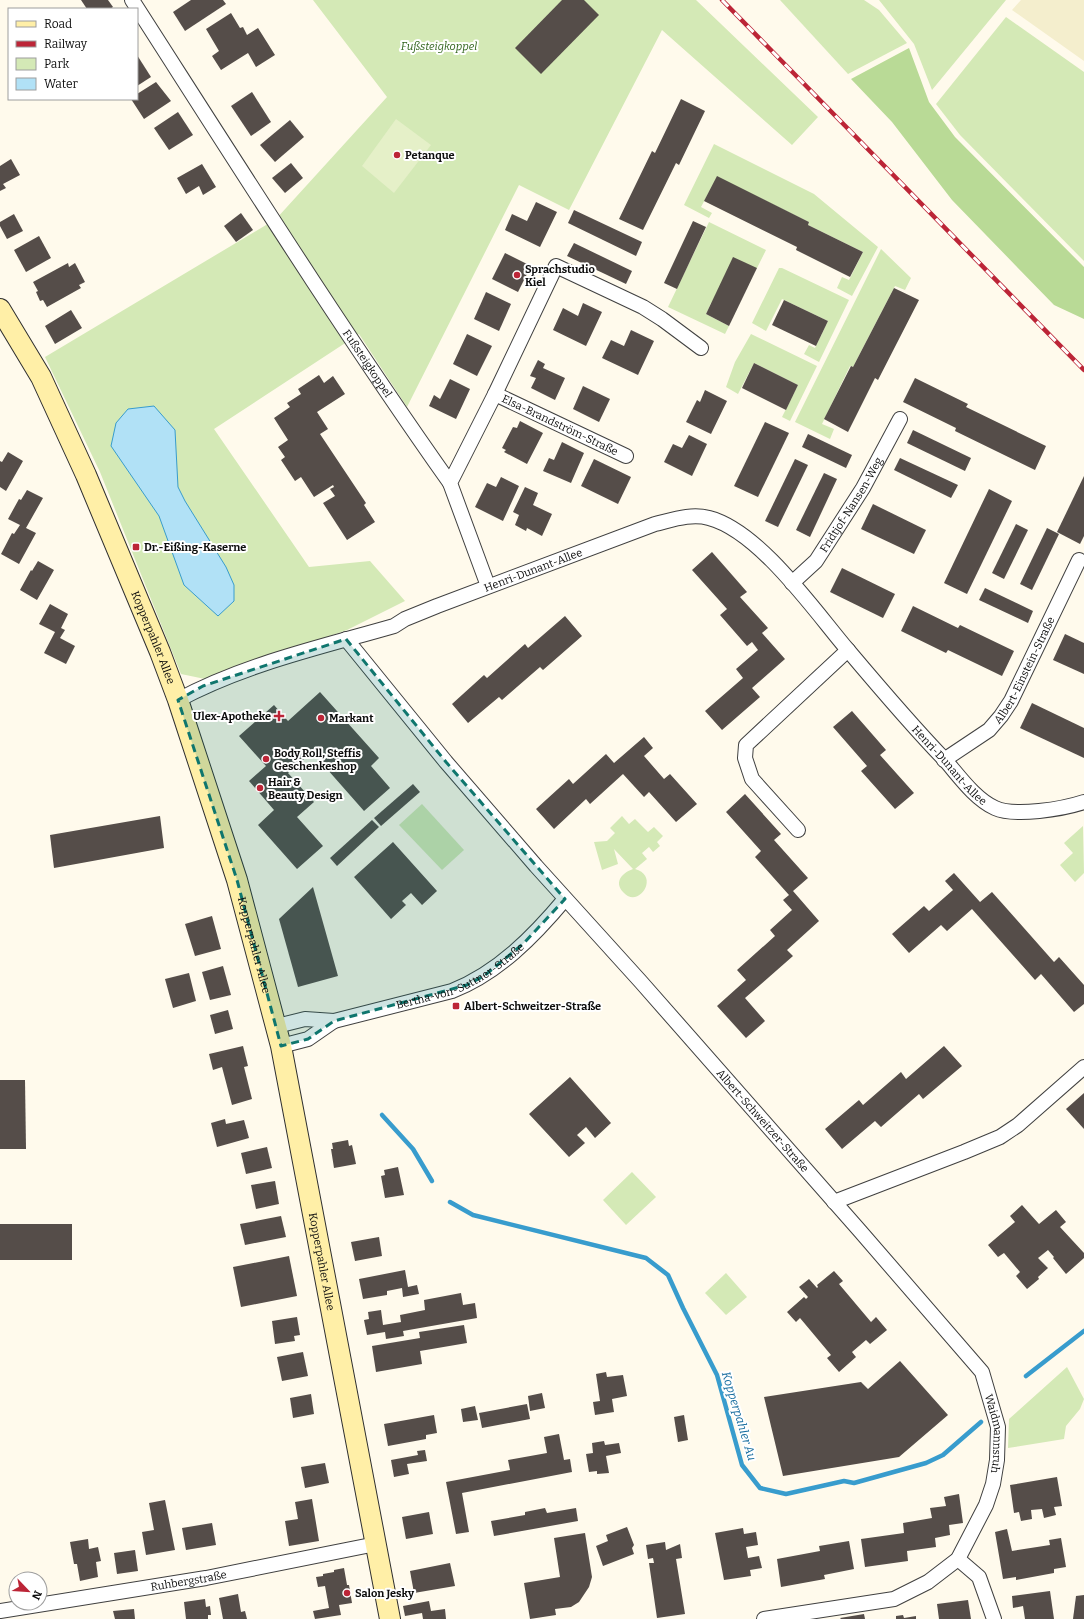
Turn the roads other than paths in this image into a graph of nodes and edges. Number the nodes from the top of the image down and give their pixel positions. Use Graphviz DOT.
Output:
graph roads {
  1 [pos="138,9"];
  2 [pos="0,309"];
  3 [pos="701,348"];
  4 [pos="495,394"];
  5 [pos="900,419"];
  6 [pos="626,456"];
  7 [pos="450,483"];
  8 [pos="1079,560"];
  9 [pos="792,583"];
  10 [pos="488,586"];
  11 [pos="346,639"];
  12 [pos="848,650"];
  13 [pos="178,700"];
  14 [pos="944,760"];
  15 [pos="1084,802"];
  16 [pos="798,830"];
  17 [pos="565,899"];
  18 [pos="334,1021"];
  19 [pos="276,1026"];
  20 [pos="281,1046"];
  21 [pos="1084,1067"];
  22 [pos="834,1202"];
  23 [pos="982,1372"];
  24 [pos="376,1544"];
  25 [pos="958,1560"];
  26 [pos="0,1611"];
  27 [pos="390,1619"];
  28 [pos="764,1619"];
  29 [pos="994,1619"];
  1 -- 7 [label="street, Fußsteigkoppel"];
  2 -- 13 [label="street, Kopperpahler Allee"];
  3 -- 4 [label="street, Elsa-Brandström-Straße"];
  4 -- 6 [label="street, Elsa-Brandström-Straße"];
  4 -- 7 [label="street, Elsa-Brandström-Straße"];
  5 -- 9 [label="street, Fridtjof-Nansen-Weg"];
  7 -- 10 [label="street"];
  8 -- 14 [label="street, Albert-Einstein-Straße"];
  9 -- 10 [label="street, Henri-Dunant-Allee"];
  9 -- 12 [label="street, Henri-Dunant-Allee"];
  10 -- 11 [label="street, Henri-Dunant-Allee"];
  11 -- 13 [label="street, Henri-Dunant-Allee"];
  11 -- 17 [label="street, Albert-Schweitzer-Straße"];
  12 -- 14 [label="street, Henri-Dunant-Allee"];
  12 -- 16 [label="street"];
  13 -- 19 [label="street, Kopperpahler Allee"];
  14 -- 15 [label="street, Henri-Dunant-Allee"];
  17 -- 18 [label="street, Bertha-von-Suttner-Straße"];
  17 -- 22 [label="street, Albert-Schweitzer-Straße"];
  18 -- 19 [label="street, Bertha-von-Suttner-Straße"];
  18 -- 20 [label="street, Bertha-von-Suttner-Straße"];
  19 -- 20 [label="street, Kopperpahler Allee"];
  20 -- 24 [label="street, Kopperpahler Allee"];
  21 -- 22 [label="street"];
  22 -- 23 [label="street, Albert-Schweitzer-Straße"];
  23 -- 25 [label="street, Waidmannsruh"];
  24 -- 26 [label="street, Ruhbergstraße"];
  24 -- 27 [label="street, Kopperpahler Allee"];
  25 -- 28 [label="street, Waidmannsruh"];
  25 -- 29 [label="street"];
}
